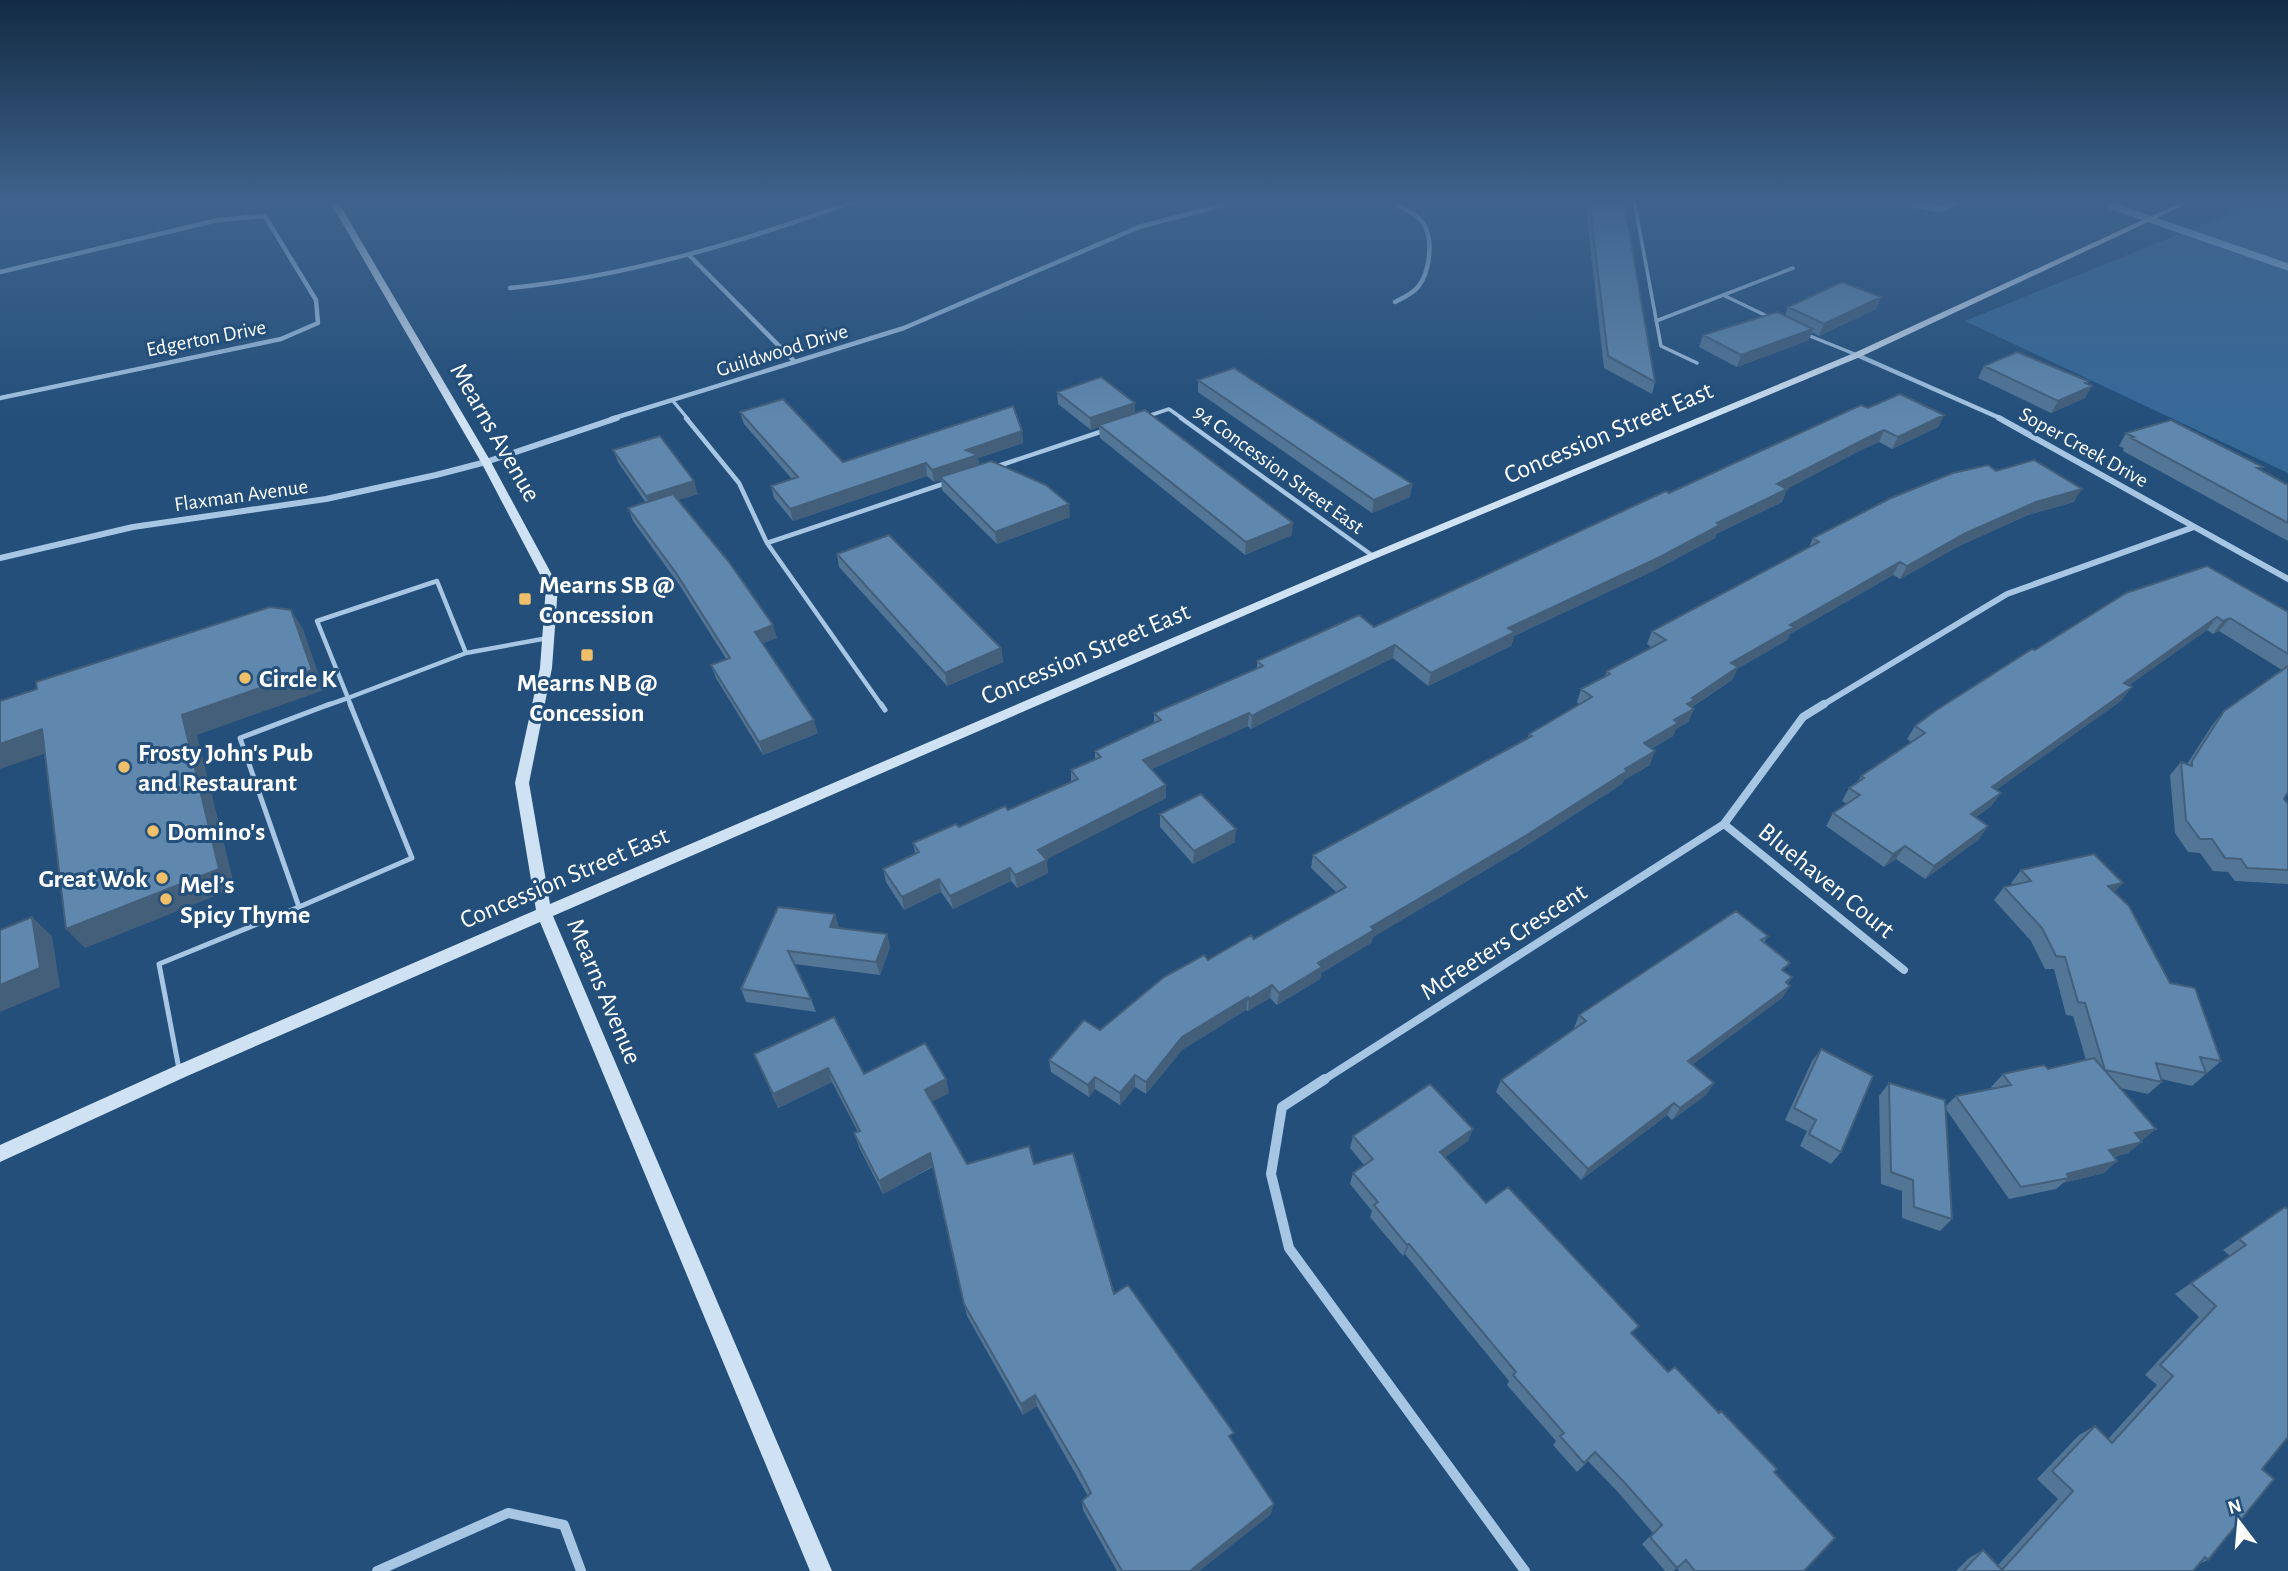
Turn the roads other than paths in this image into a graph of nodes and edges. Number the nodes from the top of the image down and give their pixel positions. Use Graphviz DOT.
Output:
graph roads {
  1 [pos="300,273"];
  2 [pos="376,273"];
  3 [pos="610,273"];
  4 [pos="707,273"];
  5 [pos="1031,273"];
  6 [pos="1424,273"];
  7 [pos="1647,273"];
  8 [pos="1779,273"];
  9 [pos="2030,273"];
  10 [pos="510,288"];
  11 [pos="1723,295"];
  12 [pos="1395,302"];
  13 [pos="1771,318"];
  14 [pos="1656,321"];
  15 [pos="1796,329"];
  16 [pos="1857,355"];
  17 [pos="794,362"];
  18 [pos="1697,363"];
  19 [pos="0,398"];
  20 [pos="673,401"];
  21 [pos="1143,417"];
  22 [pos="1118,426"];
  23 [pos="486,462"];
  24 [pos="993,468"];
  25 [pos="958,480"];
  26 [pos="2194,527"];
  27 [pos="767,543"];
  28 [pos="1373,556"];
  29 [pos="0,558"];
  30 [pos="2288,579"];
  31 [pos="548,638"];
  32 [pos="466,653"];
  33 [pos="346,698"];
  34 [pos="886,710"];
  35 [pos="1724,824"];
  36 [pos="299,907"];
  37 [pos="544,912"];
  38 [pos="1904,970"];
  39 [pos="179,1072"];
  40 [pos="0,1154"];
  41 [pos="377,1571"];
  42 [pos="581,1571"];
  43 [pos="821,1571"];
  44 [pos="1525,1571"];
  1 -- 19 [label="street, Edgerton Drive"];
  2 -- 23 [label="street, Mearns Avenue"];
  3 -- 10 [label="street"];
  4 -- 17 [label="street"];
  5 -- 17 [label="street, Guildwood Drive"];
  6 -- 12 [label="street"];
  7 -- 14 [label="lane"];
  8 -- 11 [label="lane"];
  9 -- 16 [label="street, Concession Street East"];
  11 -- 13 [label="lane"];
  11 -- 14 [label="lane"];
  14 -- 18 [label="lane"];
  15 -- 16 [label="lane"];
  16 -- 26 [label="street, Soper Creek Drive"];
  16 -- 28 [label="street, Concession Street East"];
  17 -- 20 [label="street, Guildwood Drive"];
  20 -- 23 [label="street, Guildwood Drive"];
  20 -- 27 [label="lane"];
  21 -- 28 [label="lane, 94 Concession Street East"];
  22 -- 24 [label="lane"];
  23 -- 29 [label="street, Flaxman Avenue"];
  23 -- 31 [label="street, Mearns Avenue"];
  25 -- 27 [label="lane"];
  26 -- 30 [label="street, Soper Creek Drive"];
  26 -- 35 [label="street, McFeeters Crescent"];
  27 -- 34 [label="lane"];
  28 -- 37 [label="street, Concession Street East"];
  31 -- 32 [label="lane"];
  31 -- 37 [label="street, Mearns Avenue"];
  32 -- 33 [label="lane"];
  32 -- 33 [label="lane"];
  33 -- 36 [label="lane"];
  33 -- 36 [label="lane"];
  35 -- 38 [label="street, Bluehaven Court"];
  35 -- 44 [label="street, McFeeters Crescent"];
  36 -- 39 [label="lane"];
  37 -- 39 [label="street, Concession Street East"];
  37 -- 43 [label="street, Mearns Avenue"];
  39 -- 40 [label="street, Concession Street East"];
  41 -- 42 [label="street"];
}
